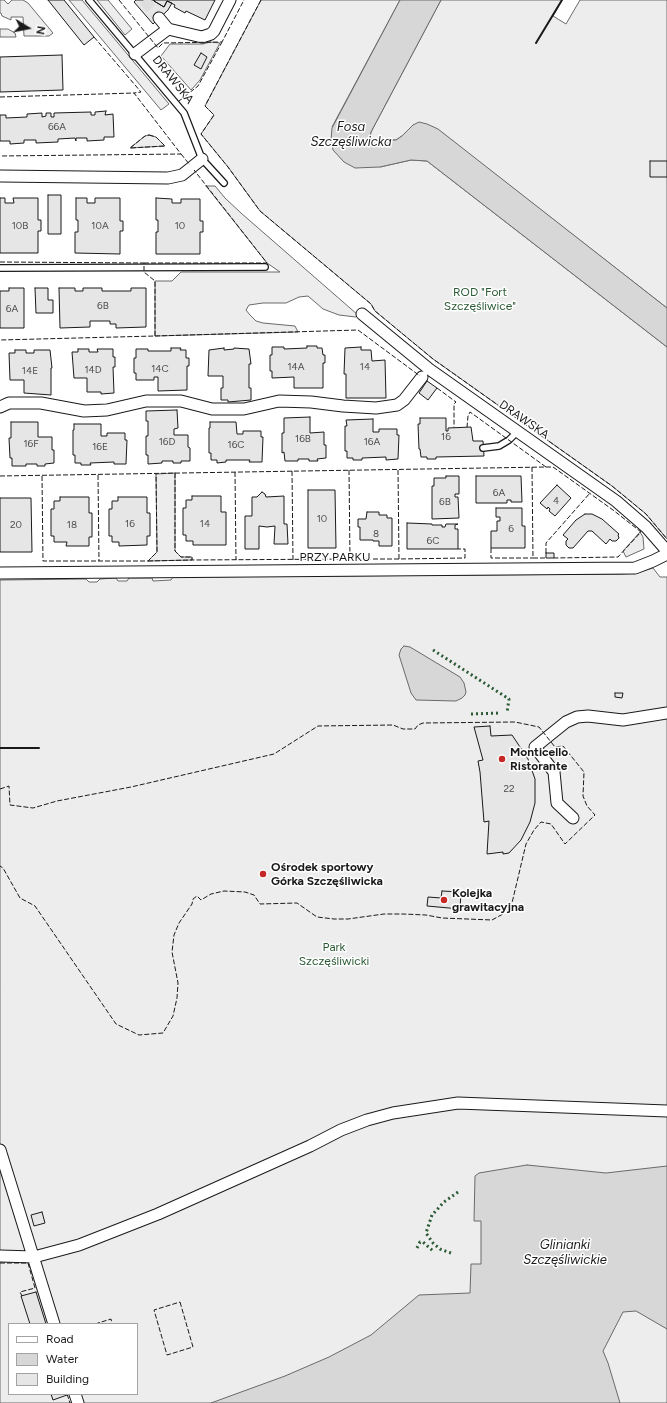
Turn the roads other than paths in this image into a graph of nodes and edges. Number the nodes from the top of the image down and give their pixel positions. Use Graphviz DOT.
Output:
graph roads {
  1 [pos="89,0"];
  2 [pos="230,0"];
  3 [pos="159,18"];
  4 [pos="168,29"];
  5 [pos="135,54"];
  6 [pos="202,159"];
  7 [pos="0,176"];
  8 [pos="224,183"];
  9 [pos="265,267"];
  10 [pos="0,268"];
  11 [pos="362,314"];
  12 [pos="425,373"];
  13 [pos="0,407"];
  14 [pos="517,432"];
  15 [pos="483,448"];
  16 [pos="667,553"];
  17 [pos="0,573"];
  18 [pos="667,713"];
  19 [pos="573,818"];
  20 [pos="667,1111"];
  21 [pos="0,1150"];
  22 [pos="0,1256"];
  23 [pos="34,1257"];
  24 [pos="54,1323"];
  1 -- 5 [label="lane, DRAWSKA"];
  2 -- 4 [label="street"];
  3 -- 4 [label="street"];
  4 -- 5 [label="street"];
  5 -- 6 [label="lane, DRAWSKA"];
  6 -- 7 [label="street"];
  6 -- 8 [label="lane, DRAWSKA"];
  9 -- 10 [label="lane"];
  11 -- 12 [label="street, DRAWSKA"];
  12 -- 13 [label="street"];
  12 -- 14 [label="street, DRAWSKA"];
  14 -- 15 [label="lane"];
  14 -- 16 [label="street, DRAWSKA"];
  16 -- 17 [label="street, PRZY PARKU"];
  18 -- 19 [label="street"];
  20 -- 23 [label="street"];
  21 -- 23 [label="street"];
  22 -- 23 [label="street"];
  23 -- 24 [label="street"];
}
